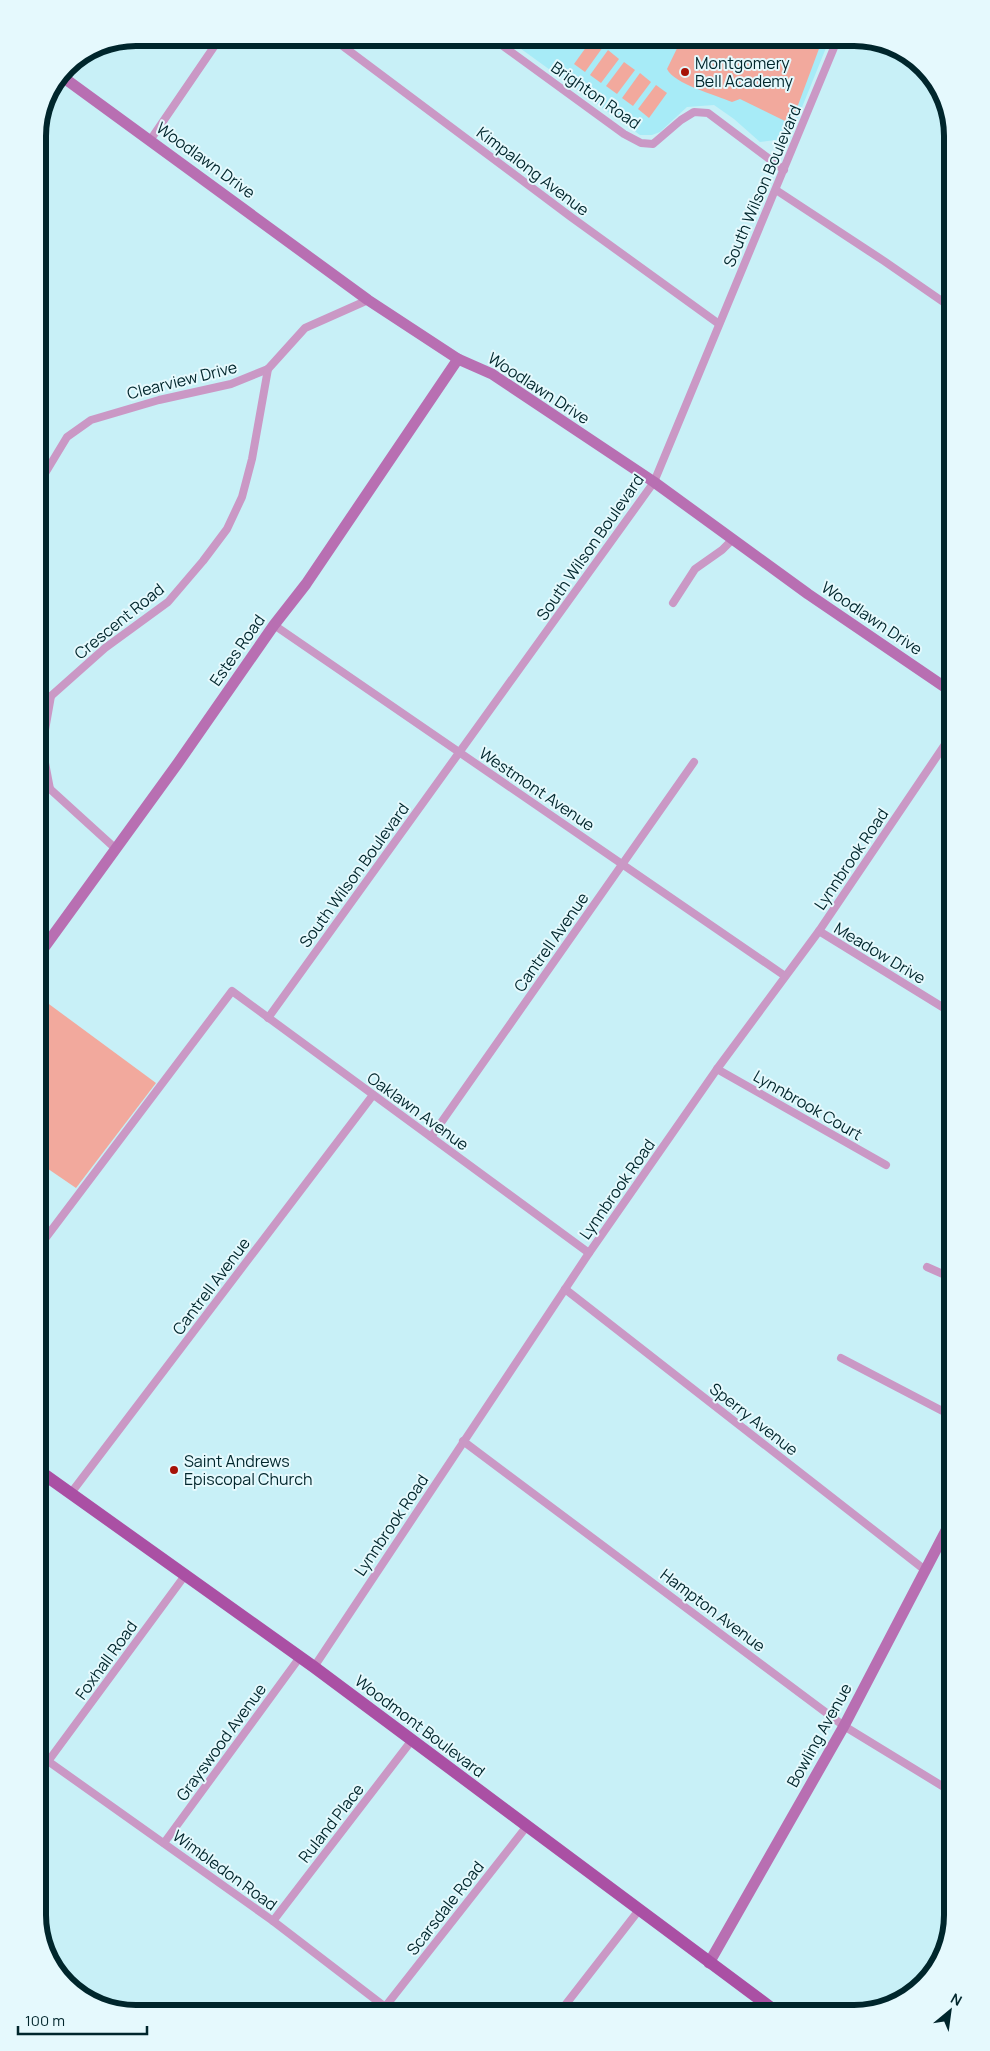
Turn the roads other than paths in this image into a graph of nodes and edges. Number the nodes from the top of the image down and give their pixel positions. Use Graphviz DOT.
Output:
graph roads {
  1 [pos="215,46"];
  2 [pos="343,46"];
  3 [pos="503,46"];
  4 [pos="835,46"];
  5 [pos="66,80"];
  6 [pos="151,140"];
  7 [pos="784,170"];
  8 [pos="776,190"];
  9 [pos="368,300"];
  10 [pos="944,302"];
  11 [pos="719,324"];
  12 [pos="458,360"];
  13 [pos="268,369"];
  14 [pos="46,472"];
  15 [pos="654,482"];
  16 [pos="732,539"];
  17 [pos="673,603"];
  18 [pos="274,626"];
  19 [pos="944,687"];
  20 [pos="46,696"];
  21 [pos="51,696"];
  22 [pos="46,724"];
  23 [pos="944,746"];
  24 [pos="460,753"];
  25 [pos="694,762"];
  26 [pos="46,768"];
  27 [pos="46,789"];
  28 [pos="50,789"];
  29 [pos="116,849"];
  30 [pos="623,864"];
  31 [pos="819,932"];
  32 [pos="46,945"];
  33 [pos="785,976"];
  34 [pos="944,1008"];
  35 [pos="268,1018"];
  36 [pos="717,1069"];
  37 [pos="373,1095"];
  38 [pos="430,1137"];
  39 [pos="886,1165"];
  40 [pos="46,1237"];
  41 [pos="589,1253"];
  42 [pos="927,1267"];
  43 [pos="944,1274"];
  44 [pos="565,1288"];
  45 [pos="842,1358"];
  46 [pos="944,1412"];
  47 [pos="463,1441"];
  48 [pos="46,1476"];
  49 [pos="71,1493"];
  50 [pos="944,1534"];
  51 [pos="925,1570"];
  52 [pos="186,1574"];
  53 [pos="300,1657"];
  54 [pos="314,1667"];
  55 [pos="844,1726"];
  56 [pos="412,1740"];
  57 [pos="48,1761"];
  58 [pos="46,1764"];
  59 [pos="944,1787"];
  60 [pos="527,1826"];
  61 [pos="164,1843"];
  62 [pos="639,1910"];
  63 [pos="273,1921"];
  64 [pos="709,1963"];
  65 [pos="382,2005"];
  66 [pos="387,2005"];
  67 [pos="565,2005"];
  68 [pos="766,2005"];
  1 -- 6 [label="street"];
  2 -- 11 [label="street, Kimpalong Avenue"];
  3 -- 7 [label="street, Brighton Road"];
  4 -- 7 [label="street, South Wilson Boulevard"];
  5 -- 6 [label="street, Woodlawn Drive"];
  6 -- 9 [label="street, Woodlawn Drive"];
  7 -- 8 [label="street, South Wilson Boulevard"];
  8 -- 10 [label="street"];
  8 -- 11 [label="street, South Wilson Boulevard"];
  9 -- 12 [label="street, Woodlawn Drive"];
  9 -- 13 [label="street, Clearview Drive"];
  11 -- 15 [label="street, South Wilson Boulevard"];
  12 -- 15 [label="street, Woodlawn Drive"];
  12 -- 18 [label="street, Estes Road"];
  13 -- 14 [label="street, Clearview Drive"];
  13 -- 21 [label="street, Crescent Road"];
  15 -- 16 [label="street, Woodlawn Drive"];
  15 -- 24 [label="street, South Wilson Boulevard"];
  16 -- 17 [label="street"];
  16 -- 19 [label="street, Woodlawn Drive"];
  18 -- 24 [label="street, Westmont Avenue"];
  18 -- 29 [label="street, Estes Road"];
  20 -- 21 [label="street"];
  21 -- 22 [label="street"];
  23 -- 31 [label="street, Lynnbrook Road"];
  24 -- 30 [label="street, Westmont Avenue"];
  24 -- 35 [label="street, South Wilson Boulevard"];
  25 -- 30 [label="street, Cantrell Avenue"];
  26 -- 28 [label="street"];
  27 -- 28 [label="street"];
  28 -- 29 [label="street"];
  29 -- 32 [label="street, Estes Road"];
  30 -- 33 [label="street, Westmont Avenue"];
  30 -- 38 [label="street, Cantrell Avenue"];
  31 -- 33 [label="street, Lynnbrook Road"];
  31 -- 34 [label="street, Meadow Drive"];
  33 -- 36 [label="street, Lynnbrook Road"];
  35 -- 37 [label="street, Oaklawn Avenue"];
  35 -- 40 [label="street, Oaklawn Avenue"];
  36 -- 39 [label="street, Lynnbrook Court"];
  36 -- 41 [label="street, Lynnbrook Road"];
  37 -- 38 [label="street, Oaklawn Avenue"];
  37 -- 49 [label="street, Cantrell Avenue"];
  38 -- 41 [label="street, Oaklawn Avenue"];
  41 -- 44 [label="street, Lynnbrook Road"];
  42 -- 43 [label="street"];
  44 -- 47 [label="street, Lynnbrook Road"];
  44 -- 51 [label="street, Sperry Avenue"];
  45 -- 46 [label="street"];
  47 -- 54 [label="street, Lynnbrook Road"];
  47 -- 55 [label="street, Hampton Avenue"];
  48 -- 49 [label="main road, Woodmont Boulevard"];
  49 -- 52 [label="main road, Woodmont Boulevard"];
  50 -- 51 [label="street, Bowling Avenue"];
  51 -- 55 [label="street, Bowling Avenue"];
  52 -- 53 [label="main road, Woodmont Boulevard"];
  52 -- 57 [label="street, Foxhall Road"];
  53 -- 54 [label="main road, Woodmont Boulevard"];
  53 -- 61 [label="street, Grayswood Avenue"];
  54 -- 56 [label="main road, Woodmont Boulevard"];
  55 -- 59 [label="street, Hampton Avenue"];
  55 -- 64 [label="street, Bowling Avenue"];
  56 -- 60 [label="main road, Woodmont Boulevard"];
  56 -- 63 [label="street, Ruland Place"];
  57 -- 58 [label="street, Foxhall Road"];
  57 -- 61 [label="street, Wimbledon Road"];
  60 -- 62 [label="main road, Woodmont Boulevard"];
  60 -- 66 [label="street, Scarsdale Road"];
  61 -- 63 [label="street, Wimbledon Road"];
  62 -- 64 [label="main road, Woodmont Boulevard"];
  62 -- 67 [label="street"];
  63 -- 65 [label="street, Wimbledon Road"];
  64 -- 68 [label="main road, Woodmont Boulevard"];
}
